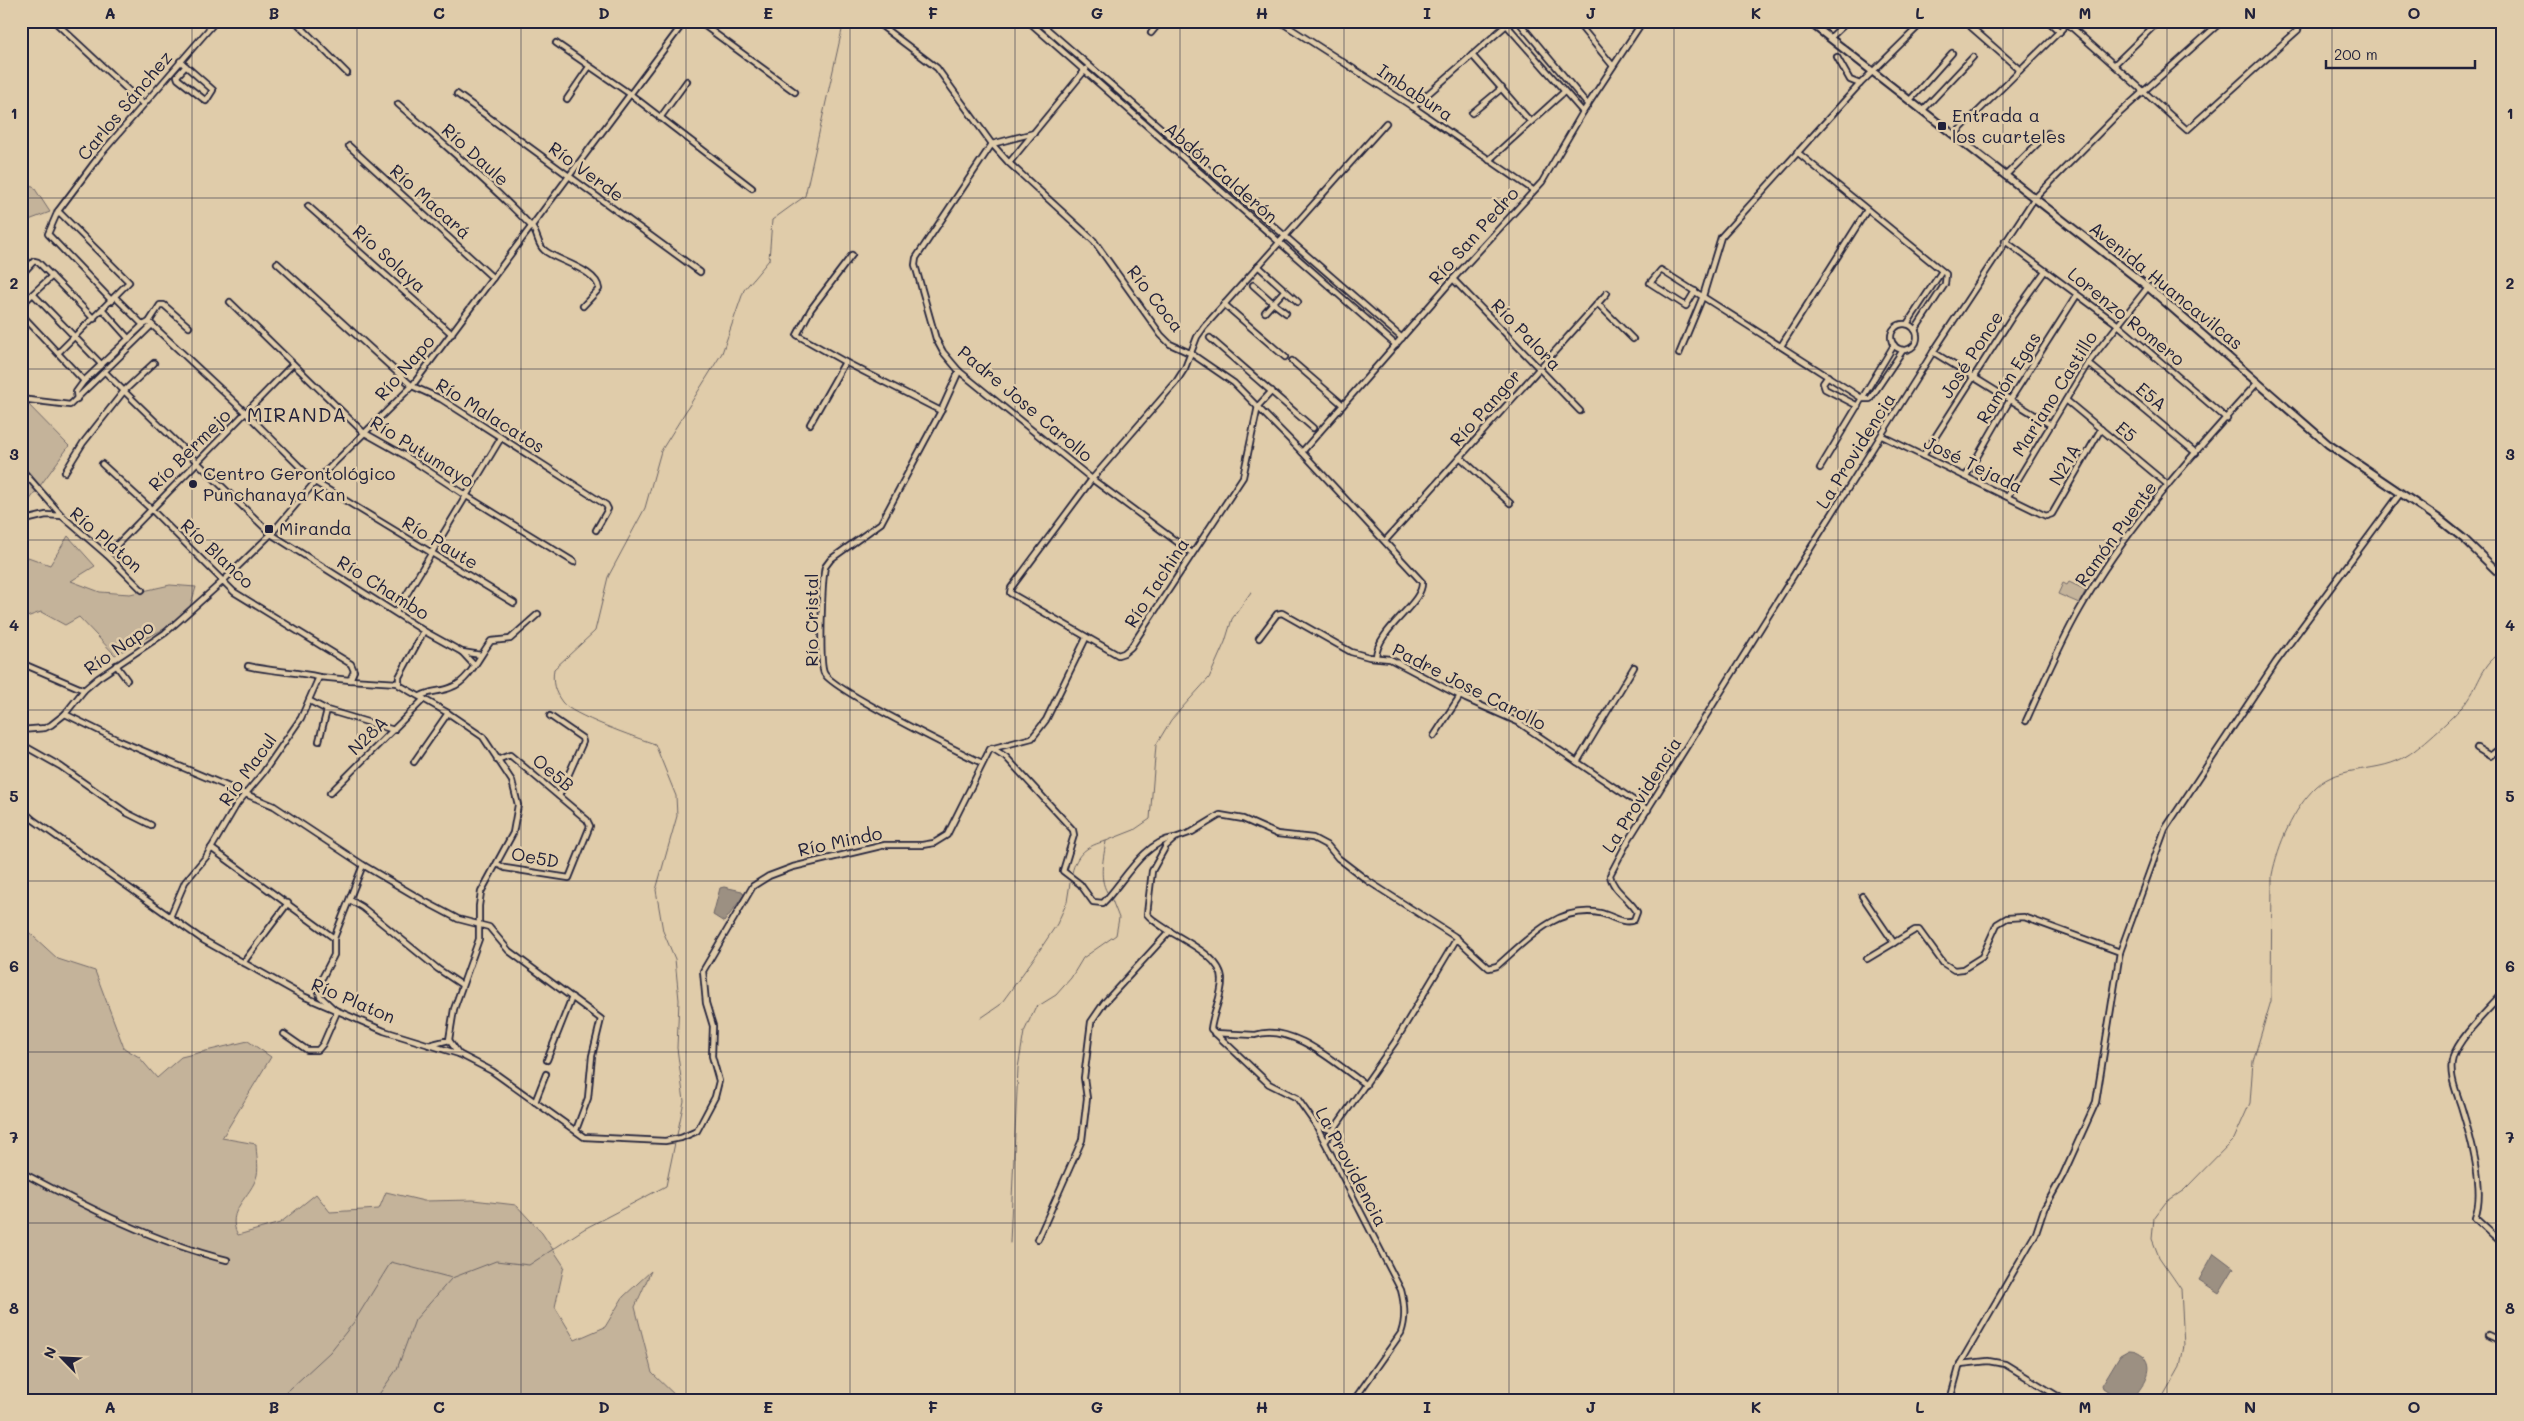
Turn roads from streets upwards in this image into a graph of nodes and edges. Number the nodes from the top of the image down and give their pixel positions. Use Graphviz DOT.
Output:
graph roads {
  1 [pos="54,21"];
  2 [pos="216,21"];
  3 [pos="295,21"];
  4 [pos="686,21"];
  5 [pos="698,21"];
  6 [pos="875,21"];
  7 [pos="1028,21"];
  8 [pos="1038,21"];
  9 [pos="1161,21"];
  10 [pos="1279,21"];
  11 [pos="1511,21"];
  12 [pos="1518,21"];
  13 [pos="1576,21"];
  14 [pos="1635,21"];
  15 [pos="1643,21"];
  16 [pos="1808,21"];
  17 [pos="1848,21"];
  18 [pos="1924,21"];
  19 [pos="2048,21"];
  20 [pos="2159,21"];
  21 [pos="2222,21"];
  22 [pos="2294,21"];
  23 [pos="2069,22"];
  24 [pos="1505,23"];
  25 [pos="1640,26"];
  26 [pos="1970,27"];
  27 [pos="2060,32"];
  28 [pos="1151,33"];
  29 [pos="1830,38"];
  30 [pos="556,43"];
  31 [pos="1952,53"];
  32 [pos="1472,54"];
  33 [pos="1837,57"];
  34 [pos="1973,57"];
  35 [pos="180,61"];
  36 [pos="2114,65"];
  37 [pos="186,66"];
  38 [pos="1088,66"];
  39 [pos="1613,66"];
  40 [pos="589,67"];
  41 [pos="1873,70"];
  42 [pos="2020,70"];
  43 [pos="1084,71"];
  44 [pos="347,73"];
  45 [pos="687,81"];
  46 [pos="1860,84"];
  47 [pos="1502,88"];
  48 [pos="2145,91"];
  49 [pos="795,92"];
  50 [pos="1564,92"];
  51 [pos="457,94"];
  52 [pos="630,94"];
  53 [pos="567,99"];
  54 [pos="1910,100"];
  55 [pos="142,104"];
  56 [pos="398,104"];
  57 [pos="1588,105"];
  58 [pos="1413,107"];
  59 [pos="1923,110"];
  60 [pos="1583,112"];
  61 [pos="1472,114"];
  62 [pos="660,118"];
  63 [pos="1530,121"];
  64 [pos="1386,123"];
  65 [pos="1034,133"];
  66 [pos="2048,133"];
  67 [pos="1954,135"];
  68 [pos="992,144"];
  69 [pos="349,146"];
  70 [pos="1797,152"];
  71 [pos="1489,160"];
  72 [pos="1009,163"];
  73 [pos="2004,176"];
  74 [pos="570,178"];
  75 [pos="752,188"];
  76 [pos="1533,190"];
  77 [pos="2034,199"];
  78 [pos="308,206"];
  79 [pos="1868,210"];
  80 [pos="58,211"];
  81 [pos="532,227"];
  82 [pos="1284,237"];
  83 [pos="2006,241"];
  84 [pos="1280,243"];
  85 [pos="852,255"];
  86 [pos="277,263"];
  87 [pos="1258,266"];
  88 [pos="1942,271"];
  89 [pos="2045,271"];
  90 [pos="700,272"];
  91 [pos="21,275"];
  92 [pos="52,276"];
  93 [pos="493,278"];
  94 [pos="1453,279"];
  95 [pos="1254,285"];
  96 [pos="2148,287"];
  97 [pos="1284,291"];
  98 [pos="1695,291"];
  99 [pos="1607,293"];
  100 [pos="33,294"];
  101 [pos="2077,295"];
  102 [pos="1703,296"];
  103 [pos="114,299"];
  104 [pos="230,302"];
  105 [pos="1273,302"];
  106 [pos="1298,302"];
  107 [pos="1224,304"];
  108 [pos="1597,304"];
  109 [pos="21,305"];
  110 [pos="583,306"];
  111 [pos="103,310"];
  112 [pos="1265,312"];
  113 [pos="21,314"];
  114 [pos="1286,314"];
  115 [pos="94,319"];
  116 [pos="151,323"];
  117 [pos="1907,324"];
  118 [pos="2117,324"];
  119 [pos="143,325"];
  120 [pos="189,327"];
  121 [pos="1915,330"];
  122 [pos="452,334"];
  123 [pos="75,336"];
  124 [pos="1210,338"];
  125 [pos="1402,338"];
  126 [pos="129,339"];
  127 [pos="1633,339"];
  128 [pos="1396,345"];
  129 [pos="1894,345"];
  130 [pos="1781,346"];
  131 [pos="1903,350"];
  132 [pos="1933,352"];
  133 [pos="58,353"];
  134 [pos="1192,354"];
  135 [pos="1679,354"];
  136 [pos="1285,357"];
  137 [pos="1292,361"];
  138 [pos="845,362"];
  139 [pos="154,363"];
  140 [pos="2088,363"];
  141 [pos="293,364"];
  142 [pos="102,365"];
  143 [pos="1539,369"];
  144 [pos="959,371"];
  145 [pos="105,372"];
  146 [pos="1828,376"];
  147 [pos="1973,377"];
  148 [pos="84,381"];
  149 [pos="2258,382"];
  150 [pos="412,386"];
  151 [pos="124,391"];
  152 [pos="1272,391"];
  153 [pos="21,399"];
  154 [pos="77,399"];
  155 [pos="1863,399"];
  156 [pos="2010,400"];
  157 [pos="2066,400"];
  158 [pos="1343,405"];
  159 [pos="1258,406"];
  160 [pos="1858,406"];
  161 [pos="941,411"];
  162 [pos="1580,411"];
  163 [pos="246,413"];
  164 [pos="2227,419"];
  165 [pos="810,424"];
  166 [pos="2050,425"];
  167 [pos="1313,428"];
  168 [pos="2101,430"];
  169 [pos="363,432"];
  170 [pos="1882,436"];
  171 [pos="500,438"];
  172 [pos="1302,452"];
  173 [pos="2196,453"];
  174 [pos="1923,456"];
  175 [pos="1460,457"];
  176 [pos="198,462"];
  177 [pos="102,464"];
  178 [pos="1820,468"];
  179 [pos="21,469"];
  180 [pos="65,472"];
  181 [pos="1966,476"];
  182 [pos="1092,478"];
  183 [pos="314,482"];
  184 [pos="2168,485"];
  185 [pos="2400,494"];
  186 [pos="465,496"];
  187 [pos="2008,496"];
  188 [pos="1510,503"];
  189 [pos="151,509"];
  190 [pos="2052,514"];
  191 [pos="62,516"];
  192 [pos="21,521"];
  193 [pos="596,530"];
  194 [pos="271,534"];
  195 [pos="1385,541"];
  196 [pos="1192,553"];
  197 [pos="432,554"];
  198 [pos="107,556"];
  199 [pos="574,562"];
  200 [pos="2503,577"];
  201 [pos="222,582"];
  202 [pos="142,590"];
  203 [pos="514,603"];
  204 [pos="396,612"];
  205 [pos="538,614"];
  206 [pos="424,631"];
  207 [pos="1086,638"];
  208 [pos="1259,638"];
  209 [pos="462,652"];
  210 [pos="481,654"];
  211 [pos="1376,657"];
  212 [pos="21,663"];
  213 [pos="116,665"];
  214 [pos="474,665"];
  215 [pos="248,666"];
  216 [pos="1634,667"];
  217 [pos="319,677"];
  218 [pos="127,680"];
  219 [pos="350,680"];
  220 [pos="398,682"];
  221 [pos="84,690"];
  222 [pos="1460,696"];
  223 [pos="423,698"];
  224 [pos="310,701"];
  225 [pos="327,710"];
  226 [pos="448,713"];
  227 [pos="65,714"];
  228 [pos="550,716"];
  229 [pos="2026,722"];
  230 [pos="21,730"];
  231 [pos="394,730"];
  232 [pos="1434,736"];
  233 [pos="319,741"];
  234 [pos="21,744"];
  235 [pos="2503,746"];
  236 [pos="992,748"];
  237 [pos="2477,748"];
  238 [pos="497,760"];
  239 [pos="414,762"];
  240 [pos="1577,762"];
  241 [pos="982,763"];
  242 [pos="246,792"];
  243 [pos="330,793"];
  244 [pos="559,796"];
  245 [pos="21,809"];
  246 [pos="1648,810"];
  247 [pos="21,816"];
  248 [pos="32,819"];
  249 [pos="589,822"];
  250 [pos="151,825"];
  251 [pos="1175,838"];
  252 [pos="211,848"];
  253 [pos="497,864"];
  254 [pos="363,865"];
  255 [pos="1862,896"];
  256 [pos="350,900"];
  257 [pos="288,903"];
  258 [pos="170,917"];
  259 [pos="480,926"];
  260 [pos="1170,931"];
  261 [pos="334,938"];
  262 [pos="1457,938"];
  263 [pos="1894,943"];
  264 [pos="2120,952"];
  265 [pos="1867,959"];
  266 [pos="243,963"];
  267 [pos="462,985"];
  268 [pos="2503,993"];
  269 [pos="572,997"];
  270 [pos="337,1012"];
  271 [pos="1213,1033"];
  272 [pos="284,1034"];
  273 [pos="449,1040"];
  274 [pos="428,1045"];
  275 [pos="459,1054"];
  276 [pos="547,1060"];
  277 [pos="546,1074"];
  278 [pos="1366,1085"];
  279 [pos="535,1102"];
  280 [pos="1316,1125"];
  281 [pos="576,1130"];
  282 [pos="697,1131"];
  283 [pos="1333,1131"];
  284 [pos="1325,1142"];
  285 [pos="21,1172"];
  286 [pos="1038,1239"];
  287 [pos="2503,1244"];
  288 [pos="227,1260"];
  289 [pos="2488,1335"];
  290 [pos="2503,1342"];
  291 [pos="1960,1364"];
  292 [pos="1354,1400"];
  293 [pos="1950,1400"];
  294 [pos="2064,1400"];
  1 -- 55 [label="street"];
  2 -- 35 [label="street, Carlos Sánchez"];
  3 -- 44 [label="street"];
  4 -- 52 [label="street, Río Napo"];
  5 -- 49 [label="street"];
  6 -- 68 [label="street, Río Coca"];
  7 -- 43 [label="street, Abdón Calderón"];
  8 -- 38 [label="street, Abdón Calderón"];
  9 -- 28 [label="street"];
  10 -- 58 [label="street, Imbabura"];
  11 -- 24 [label="street"];
  12 -- 57 [label="street"];
  13 -- 39 [label="street"];
  14 -- 25 [label="street"];
  15 -- 25 [label="street, Río San Pedro"];
  16 -- 29 [label="street, Avenida Huancavilcas"];
  17 -- 29 [label="street"];
  18 -- 41 [label="street"];
  19 -- 27 [label="street"];
  20 -- 36 [label="street"];
  21 -- 48 [label="street, La Providencia"];
  22 -- 48 [label="street"];
  23 -- 27 [label="street"];
  23 -- 36 [label="street"];
  24 -- 32 [label="street"];
  24 -- 50 [label="street"];
  25 -- 39 [label="street, Río San Pedro"];
  26 -- 42 [label="street"];
  27 -- 42 [label="street"];
  29 -- 41 [label="street, Avenida Huancavilcas"];
  30 -- 40 [label="street"];
  31 -- 54 [label="street"];
  32 -- 47 [label="street"];
  32 -- 58 [label="street"];
  33 -- 46 [label="street"];
  34 -- 59 [label="street"];
  35 -- 37 [label="street"];
  35 -- 55 [label="street, Carlos Sánchez"];
  36 -- 48 [label="street"];
  37 -- 37 [label="street"];
  38 -- 43 [label="street"];
  38 -- 82 [label="street, Abdón Calderón"];
  39 -- 57 [label="street, Río San Pedro"];
  40 -- 52 [label="street"];
  40 -- 53 [label="street"];
  41 -- 46 [label="street"];
  41 -- 54 [label="street, Avenida Huancavilcas"];
  42 -- 67 [label="street"];
  43 -- 65 [label="street"];
  43 -- 84 [label="street, Abdón Calderón"];
  45 -- 62 [label="street"];
  46 -- 70 [label="street"];
  47 -- 61 [label="street"];
  47 -- 63 [label="street"];
  48 -- 77 [label="street, La Providencia"];
  50 -- 60 [label="street"];
  50 -- 63 [label="street"];
  51 -- 74 [label="street, Río Verde"];
  52 -- 62 [label="street"];
  52 -- 74 [label="street, Río Napo"];
  54 -- 59 [label="street, Avenida Huancavilcas"];
  55 -- 80 [label="street, Carlos Sánchez"];
  56 -- 81 [label="street, Río Daule"];
  57 -- 60 [label="street, Río San Pedro"];
  58 -- 71 [label="street, Imbabura"];
  59 -- 67 [label="street, Avenida Huancavilcas"];
  60 -- 76 [label="street, Río San Pedro"];
  62 -- 75 [label="street"];
  63 -- 71 [label="street"];
  64 -- 82 [label="street"];
  65 -- 68 [label="street"];
  65 -- 72 [label="street"];
  66 -- 73 [label="street"];
  67 -- 73 [label="street, Avenida Huancavilcas"];
  68 -- 72 [label="street, Río Coca"];
  68 -- 144 [label="street, Padre Jose Carollo"];
  69 -- 93 [label="street, Río Macará"];
  70 -- 79 [label="street"];
  70 -- 102 [label="street"];
  71 -- 76 [label="street, Imbabura"];
  72 -- 134 [label="street, Río Coca"];
  73 -- 77 [label="street, Avenida Huancavilcas"];
  74 -- 81 [label="street, Río Napo"];
  74 -- 90 [label="street, Río Verde"];
  76 -- 94 [label="street, Río San Pedro"];
  77 -- 83 [label="street, La Providencia"];
  77 -- 96 [label="street, Avenida Huancavilcas"];
  78 -- 122 [label="street, Río Solaya"];
  79 -- 88 [label="street"];
  79 -- 130 [label="street"];
  80 -- 103 [label="street, Carlos Sánchez"];
  80 -- 103 [label="street"];
  81 -- 93 [label="street, Río Napo"];
  81 -- 110 [label="street, Río Daule"];
  82 -- 84 [label="street"];
  82 -- 125 [label="street, Abdón Calderón"];
  83 -- 89 [label="street, Lorenzo Romero"];
  83 -- 132 [label="street, La Providencia"];
  84 -- 87 [label="street"];
  84 -- 128 [label="street, Abdón Calderón"];
  85 -- 138 [label="street"];
  86 -- 150 [label="street, Río Malacatos"];
  87 -- 97 [label="street"];
  87 -- 107 [label="street"];
  88 -- 117 [label="street"];
  88 -- 121 [label="street"];
  89 -- 101 [label="street, Lorenzo Romero"];
  89 -- 147 [label="street, José Ponce"];
  91 -- 92 [label="street"];
  92 -- 100 [label="street"];
  92 -- 115 [label="street"];
  93 -- 122 [label="street, Río Napo"];
  94 -- 125 [label="street, Río San Pedro"];
  94 -- 143 [label="street, Río Palora"];
  95 -- 105 [label="street"];
  96 -- 118 [label="street, Mariano Castillo"];
  96 -- 149 [label="street, Avenida Huancavilcas"];
  97 -- 105 [label="street"];
  97 -- 106 [label="street"];
  98 -- 98 [label="street"];
  98 -- 102 [label="street"];
  99 -- 108 [label="street, Río Pangor"];
  100 -- 109 [label="street"];
  100 -- 123 [label="street"];
  101 -- 118 [label="street, Lorenzo Romero"];
  101 -- 156 [label="street, Ramón Egas"];
  102 -- 130 [label="street"];
  102 -- 135 [label="street"];
  103 -- 111 [label="street"];
  103 -- 119 [label="street"];
  104 -- 141 [label="street, Río Putumayo"];
  105 -- 112 [label="street"];
  105 -- 114 [label="street"];
  107 -- 134 [label="street"];
  107 -- 136 [label="street"];
  108 -- 127 [label="street"];
  108 -- 143 [label="street, Río Pangor"];
  111 -- 115 [label="street"];
  111 -- 126 [label="street"];
  113 -- 133 [label="street"];
  115 -- 123 [label="street"];
  116 -- 119 [label="street"];
  116 -- 120 [label="street"];
  116 -- 145 [label="street"];
  116 -- 163 [label="street, Río Paute"];
  117 -- 121 [label="street"];
  117 -- 129 [label="street"];
  118 -- 140 [label="street, Mariano Castillo"];
  118 -- 164 [label="street, Lorenzo Romero"];
  119 -- 126 [label="street"];
  121 -- 131 [label="street"];
  122 -- 150 [label="street, Río Napo"];
  123 -- 133 [label="street"];
  123 -- 142 [label="street"];
  124 -- 152 [label="street"];
  125 -- 128 [label="street, Río San Pedro"];
  126 -- 142 [label="street"];
  128 -- 158 [label="street, Río San Pedro"];
  129 -- 131 [label="street"];
  129 -- 155 [label="street"];
  130 -- 146 [label="street"];
  131 -- 155 [label="street"];
  132 -- 147 [label="street"];
  132 -- 170 [label="street, La Providencia"];
  133 -- 148 [label="street"];
  134 -- 159 [label="street, Río Coca"];
  134 -- 182 [label="street"];
  137 -- 158 [label="street"];
  138 -- 161 [label="street"];
  138 -- 165 [label="street"];
  139 -- 151 [label="street"];
  140 -- 157 [label="street, Mariano Castillo"];
  140 -- 173 [label="street, E5A"];
  141 -- 163 [label="street, Río Bermejo"];
  141 -- 169 [label="street, Río Putumayo"];
  142 -- 148 [label="street"];
  143 -- 162 [label="street, Río Palora"];
  143 -- 175 [label="street, Río Pangor"];
  144 -- 161 [label="street, Río Cristal"];
  144 -- 182 [label="street, Padre Jose Carollo"];
  145 -- 151 [label="street, Río Chambo"];
  145 -- 154 [label="street"];
  146 -- 155 [label="street"];
  146 -- 160 [label="street"];
  147 -- 156 [label="street"];
  147 -- 174 [label="street, José Ponce"];
  148 -- 154 [label="street"];
  149 -- 164 [label="street, Ramón Puente"];
  149 -- 185 [label="street, Avenida Huancavilcas"];
  150 -- 169 [label="street, Río Napo"];
  150 -- 171 [label="street, Río Malacatos"];
  151 -- 176 [label="street, Río Chambo"];
  151 -- 180 [label="street"];
  152 -- 159 [label="street"];
  152 -- 167 [label="street"];
  153 -- 154 [label="street"];
  155 -- 160 [label="street"];
  156 -- 166 [label="street"];
  156 -- 181 [label="street, Ramón Egas"];
  157 -- 166 [label="street, Mariano Castillo"];
  157 -- 168 [label="street, E5"];
  158 -- 172 [label="street, Río San Pedro"];
  159 -- 172 [label="street, Río Coca"];
  159 -- 196 [label="street, Río Tachina"];
  160 -- 178 [label="street"];
  161 -- 241 [label="street, Río Cristal"];
  163 -- 176 [label="street, Río Bermejo"];
  163 -- 183 [label="street, Río Paute"];
  164 -- 173 [label="street, Ramón Puente"];
  166 -- 187 [label="street, Mariano Castillo"];
  168 -- 184 [label="street, E5"];
  168 -- 190 [label="street, N21A"];
  169 -- 183 [label="street, Río Napo"];
  169 -- 186 [label="street, Río Putumayo"];
  170 -- 174 [label="street, José Tejada"];
  170 -- 246 [label="street, La Providencia"];
  171 -- 186 [label="street"];
  171 -- 193 [label="street, Río Malacatos"];
  172 -- 195 [label="street, Río Coca"];
  173 -- 184 [label="street, Ramón Puente"];
  174 -- 181 [label="street, José Tejada"];
  175 -- 188 [label="street"];
  175 -- 195 [label="street, Río Pangor"];
  176 -- 189 [label="street, Río Bermejo"];
  176 -- 194 [label="street, Río Chambo"];
  177 -- 189 [label="street, Río Blanco"];
  179 -- 191 [label="street"];
  181 -- 187 [label="street, José Tejada"];
  182 -- 196 [label="street, Padre Jose Carollo"];
  182 -- 207 [label="street, Río Tachina"];
  183 -- 194 [label="street, Río Napo"];
  183 -- 197 [label="street, Río Paute"];
  184 -- 229 [label="street, Ramón Puente"];
  185 -- 200 [label="street, Avenida Huancavilcas"];
  185 -- 264 [label="street"];
  186 -- 197 [label="street"];
  186 -- 199 [label="street, Río Putumayo"];
  187 -- 190 [label="street, José Tejada"];
  189 -- 198 [label="street, Río Bermejo"];
  189 -- 201 [label="street, Río Blanco"];
  191 -- 192 [label="street, Río Platon"];
  191 -- 198 [label="street, Río Platon"];
  194 -- 201 [label="street, Río Napo"];
  194 -- 204 [label="street, Río Chambo"];
  195 -- 211 [label="street, Río Coca"];
  196 -- 207 [label="street, Río Tachina"];
  197 -- 203 [label="street, Río Paute"];
  197 -- 204 [label="street"];
  198 -- 202 [label="street, Río Platon"];
  201 -- 213 [label="street, Río Napo"];
  201 -- 219 [label="street, Río Blanco"];
  204 -- 206 [label="street, Río Chambo"];
  205 -- 210 [label="street"];
  206 -- 209 [label="street, Río Chambo"];
  206 -- 220 [label="street"];
  207 -- 236 [label="street"];
  208 -- 211 [label="street, Padre Jose Carollo"];
  209 -- 210 [label="street"];
  209 -- 214 [label="street, Río Chambo"];
  210 -- 214 [label="street"];
  211 -- 222 [label="street, Padre Jose Carollo"];
  212 -- 221 [label="street"];
  213 -- 218 [label="street"];
  213 -- 221 [label="street, Río Napo"];
  214 -- 223 [label="street"];
  215 -- 217 [label="street"];
  216 -- 240 [label="street"];
  217 -- 219 [label="street"];
  217 -- 224 [label="street, Río Macul"];
  219 -- 220 [label="street"];
  220 -- 223 [label="street"];
  221 -- 227 [label="street, Río Napo"];
  222 -- 232 [label="street"];
  222 -- 240 [label="street, Padre Jose Carollo"];
  223 -- 226 [label="street"];
  223 -- 231 [label="street, N28A"];
  224 -- 225 [label="street"];
  224 -- 242 [label="street, Río Macul"];
  225 -- 231 [label="street"];
  225 -- 233 [label="street"];
  226 -- 238 [label="street"];
  226 -- 239 [label="street"];
  227 -- 230 [label="street, Río Napo"];
  227 -- 242 [label="street"];
  228 -- 244 [label="street"];
  231 -- 243 [label="street, N28A"];
  234 -- 250 [label="street"];
  235 -- 237 [label="street"];
  236 -- 241 [label="street, Río Mindo"];
  236 -- 251 [label="street"];
  238 -- 244 [label="street, Oe5B"];
  238 -- 253 [label="street"];
  240 -- 246 [label="street, Padre Jose Carollo"];
  241 -- 282 [label="street, Río Mindo"];
  242 -- 252 [label="street, Río Macul"];
  242 -- 254 [label="street"];
  244 -- 249 [label="street, Oe5B"];
  245 -- 248 [label="street"];
  246 -- 262 [label="street, La Providencia"];
  247 -- 248 [label="street, Río Platon"];
  248 -- 258 [label="street, Río Platon"];
  249 -- 253 [label="street, Oe5D"];
  251 -- 260 [label="street, La Providencia"];
  251 -- 262 [label="street, La Providencia"];
  252 -- 257 [label="street"];
  252 -- 258 [label="street, Río Macul"];
  253 -- 259 [label="street"];
  254 -- 256 [label="street"];
  254 -- 259 [label="street"];
  255 -- 263 [label="street"];
  256 -- 261 [label="street"];
  256 -- 267 [label="street"];
  257 -- 261 [label="street"];
  257 -- 266 [label="street"];
  258 -- 266 [label="street, Río Platon"];
  259 -- 267 [label="street"];
  259 -- 269 [label="street"];
  260 -- 271 [label="street, La Providencia"];
  260 -- 286 [label="street"];
  261 -- 270 [label="street"];
  262 -- 278 [label="street"];
  263 -- 264 [label="street"];
  263 -- 265 [label="street"];
  264 -- 291 [label="street"];
  266 -- 270 [label="street, Río Platon"];
  267 -- 273 [label="street"];
  268 -- 287 [label="street"];
  269 -- 276 [label="street"];
  269 -- 281 [label="street"];
  270 -- 272 [label="street"];
  270 -- 274 [label="street, Río Platon"];
  271 -- 278 [label="street"];
  271 -- 280 [label="street, La Providencia"];
  273 -- 274 [label="street"];
  273 -- 275 [label="street"];
  274 -- 275 [label="street, Río Platon"];
  275 -- 279 [label="street, Río Platon"];
  277 -- 279 [label="street"];
  278 -- 283 [label="street"];
  279 -- 281 [label="street, Río Platon"];
  280 -- 283 [label="street"];
  280 -- 284 [label="street, La Providencia"];
  281 -- 282 [label="street, Río Platon"];
  283 -- 284 [label="street"];
  284 -- 292 [label="street, La Providencia"];
  285 -- 288 [label="street"];
  289 -- 290 [label="street"];
  291 -- 293 [label="street"];
  291 -- 294 [label="street"];
}
